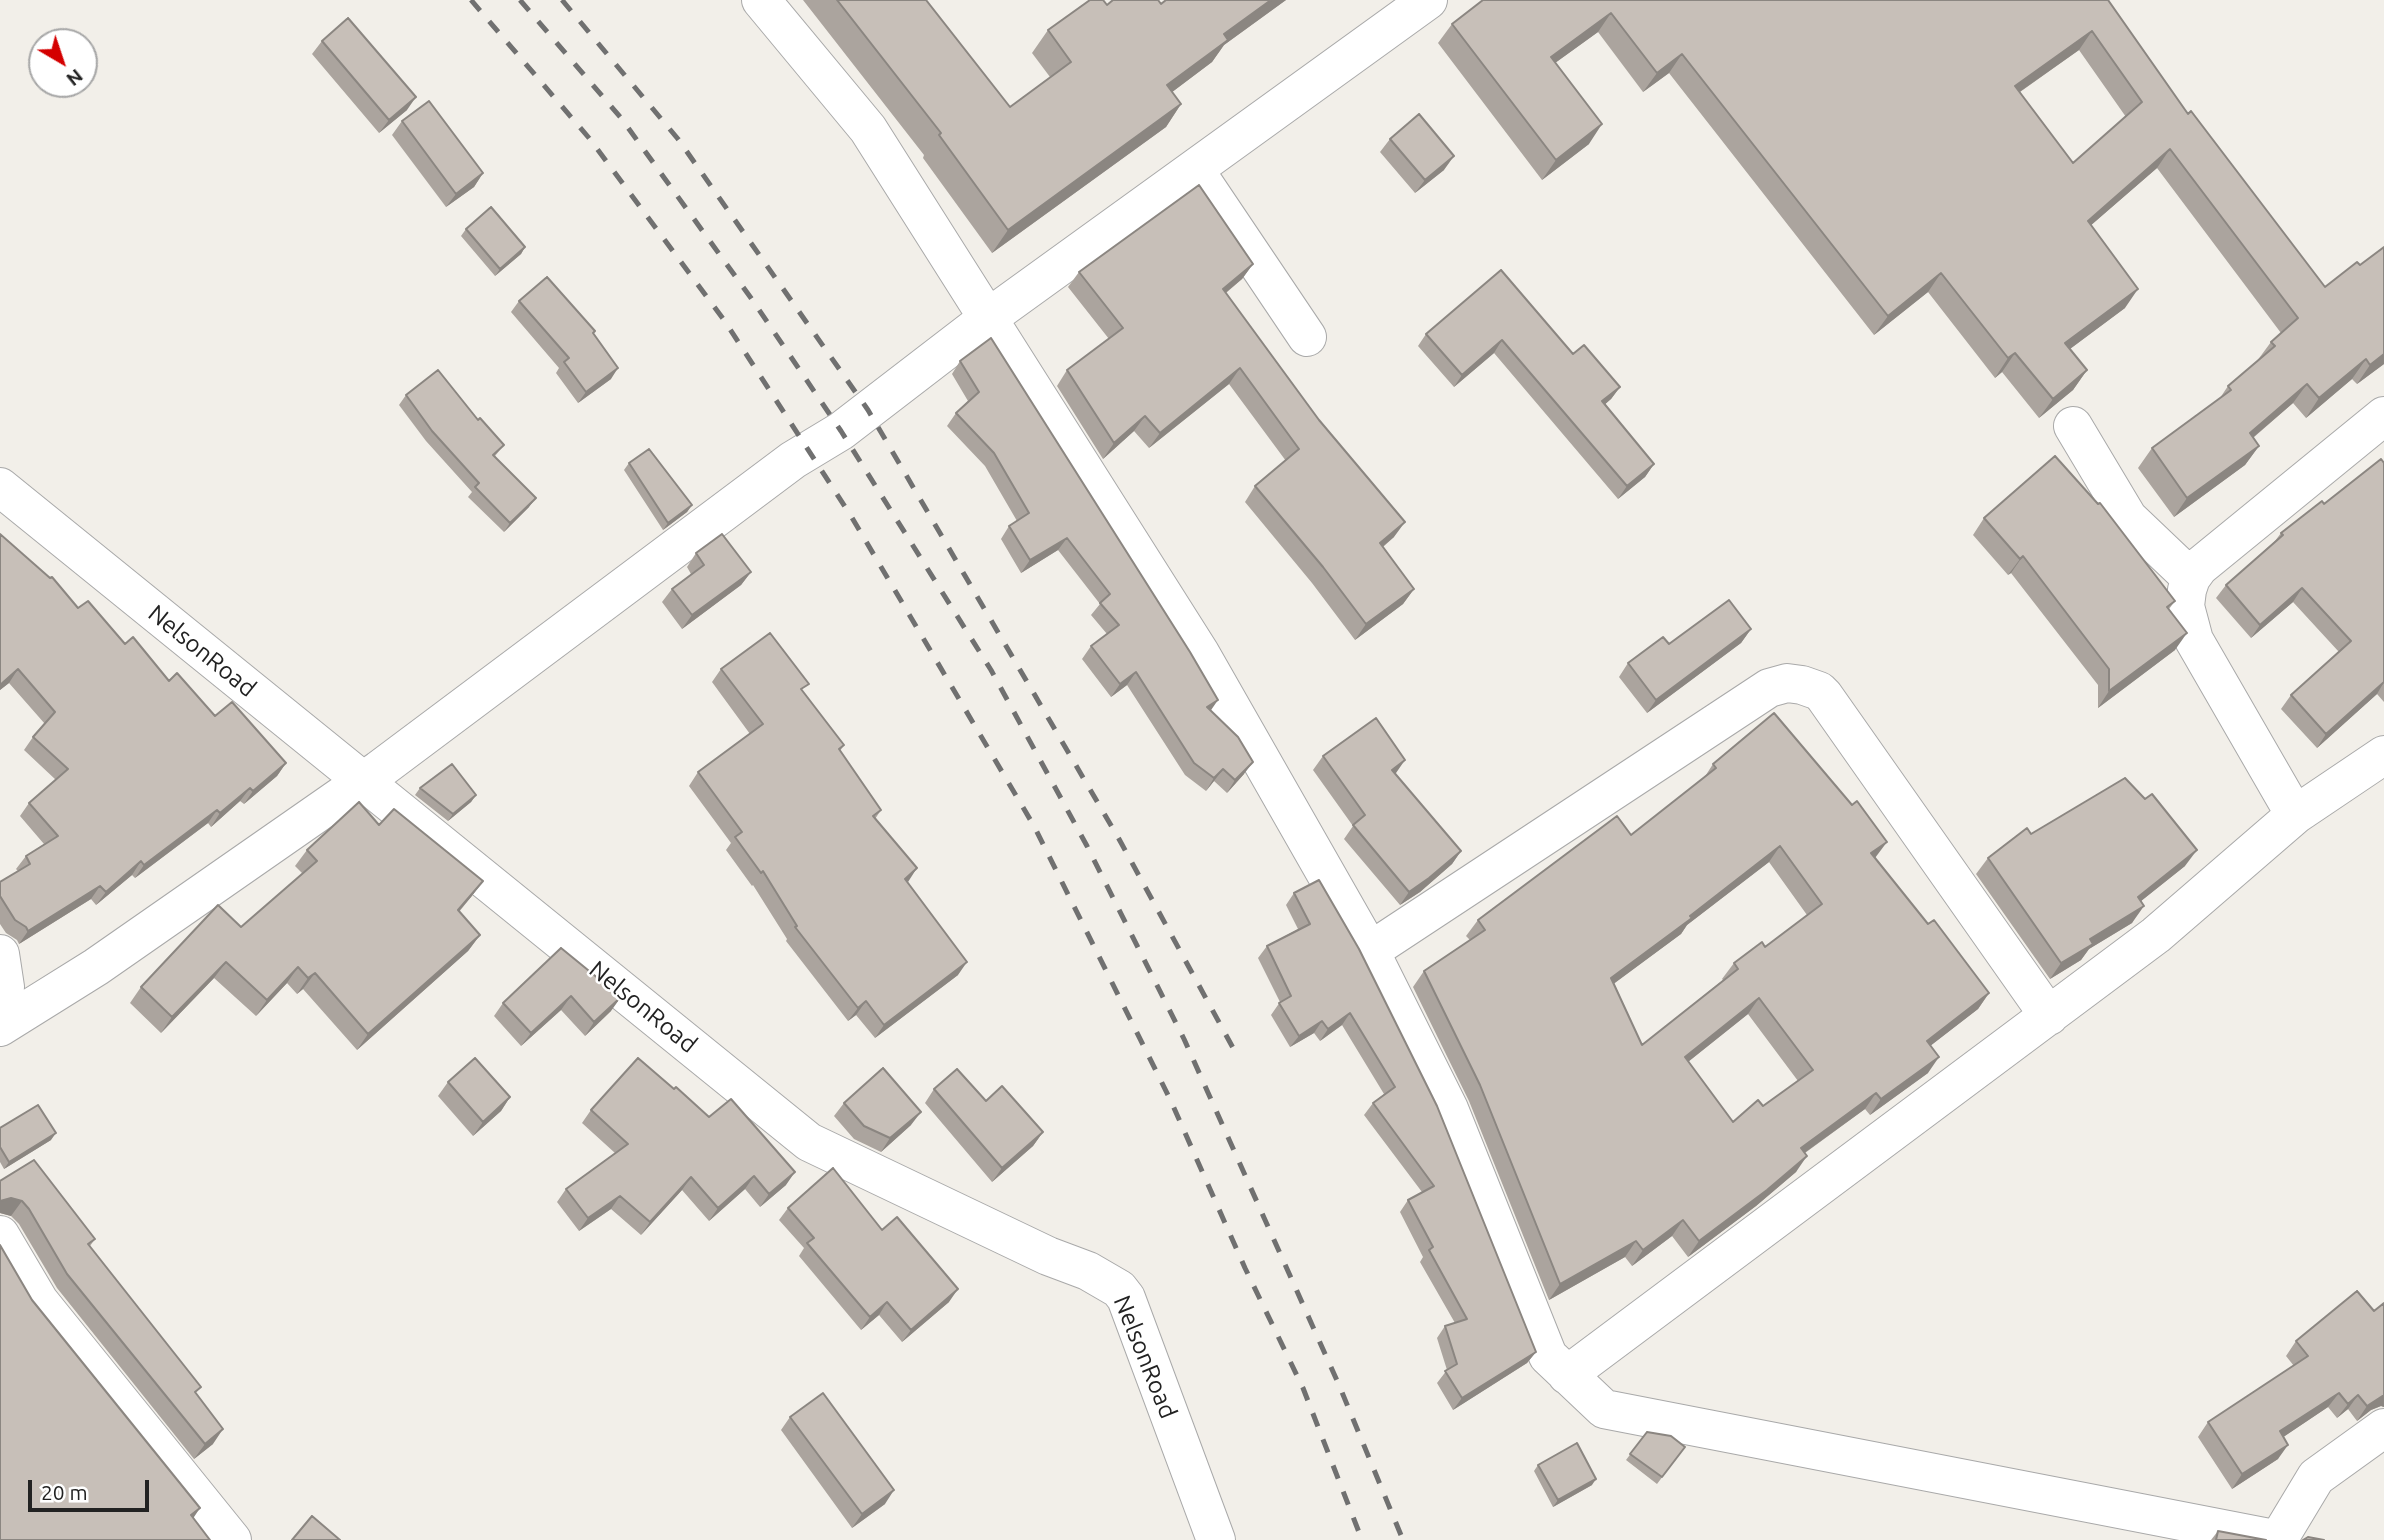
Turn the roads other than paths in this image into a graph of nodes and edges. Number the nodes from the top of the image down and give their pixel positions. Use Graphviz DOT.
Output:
graph roads {
  1 [pos="761,0"];
  2 [pos="1428,0"];
  3 [pos="1194,169"];
  4 [pos="988,318"];
  5 [pos="1307,337"];
  6 [pos="2384,416"];
  7 [pos="2073,426"];
  8 [pos="0,487"];
  9 [pos="2191,578"];
  10 [pos="2384,755"];
  11 [pos="364,781"];
  12 [pos="2295,815"];
  13 [pos="1370,951"];
  14 [pos="0,954"];
  15 [pos="0,1008"];
  16 [pos="2049,1016"];
  17 [pos="0,1027"];
  18 [pos="0,1235"];
  19 [pos="1567,1375"];
  20 [pos="2384,1428"];
  21 [pos="232,1540"];
  22 [pos="1216,1540"];
  23 [pos="2278,1540"];
  1 -- 4 [label="street"];
  2 -- 3 [label="street"];
  3 -- 4 [label="street"];
  3 -- 5 [label="street"];
  4 -- 11 [label="street"];
  4 -- 13 [label="street"];
  6 -- 9 [label="street"];
  7 -- 9 [label="street"];
  8 -- 11 [label="street, NelsonRoad"];
  9 -- 12 [label="street"];
  10 -- 12 [label="street"];
  11 -- 17 [label="street"];
  11 -- 22 [label="street, NelsonRoad"];
  12 -- 16 [label="street"];
  13 -- 16 [label="street"];
  13 -- 19 [label="street"];
  14 -- 15 [label="street"];
  16 -- 19 [label="street"];
  18 -- 21 [label="street"];
  19 -- 23 [label="street"];
  20 -- 23 [label="street"];
}
